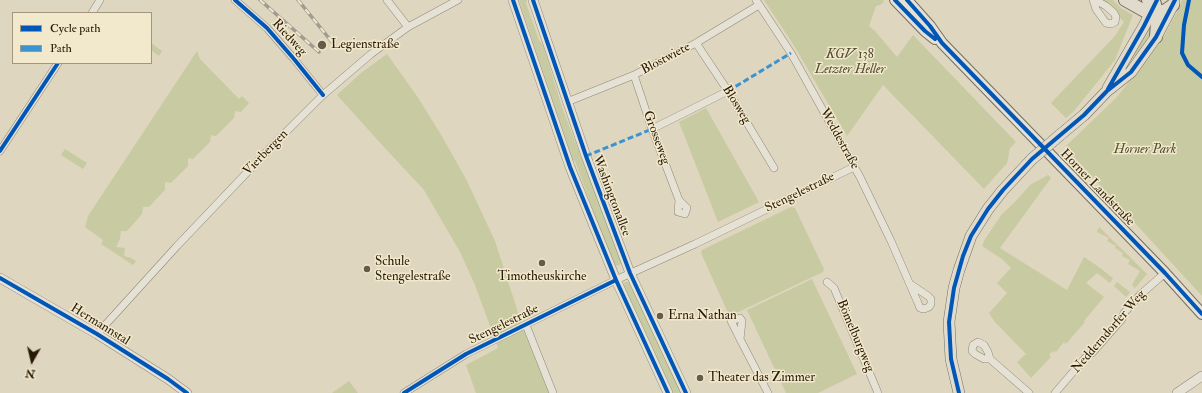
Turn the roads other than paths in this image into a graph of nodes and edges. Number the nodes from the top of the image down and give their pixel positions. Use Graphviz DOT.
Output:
graph roads {
  1 [pos="100,0"];
  2 [pos="235,0"];
  3 [pos="387,0"];
  4 [pos="458,0"];
  5 [pos="513,0"];
  6 [pos="533,0"];
  7 [pos="895,0"];
  8 [pos="908,0"];
  9 [pos="1125,0"];
  10 [pos="757,2"];
  11 [pos="1174,3"];
  12 [pos="1153,6"];
  13 [pos="93,12"];
  14 [pos="408,27"];
  15 [pos="1156,37"];
  16 [pos="696,43"];
  17 [pos="942,43"];
  18 [pos="57,64"];
  19 [pos="634,75"];
  20 [pos="728,91"];
  21 [pos="1107,91"];
  22 [pos="323,95"];
  23 [pos="567,102"];
  24 [pos="652,129"];
  25 [pos="0,151"];
  26 [pos="854,167"];
  27 [pos="774,168"];
  28 [pos="679,200"];
  29 [pos="630,273"];
  30 [pos="1165,273"];
  31 [pos="0,278"];
  32 [pos="616,280"];
  33 [pos="827,282"];
  34 [pos="910,284"];
  35 [pos="1202,314"];
  36 [pos="526,325"];
  37 [pos="97,334"];
  38 [pos="740,339"];
  39 [pos="990,359"];
  40 [pos="1202,376"];
  41 [pos="187,393"];
  42 [pos="404,393"];
  43 [pos="553,393"];
  44 [pos="668,393"];
  45 [pos="686,393"];
  46 [pos="768,393"];
  47 [pos="878,393"];
  48 [pos="959,393"];
  49 [pos="1029,393"];
  50 [pos="1055,393"];
  51 [pos="1177,393"];
  1 -- 13 [label="street"];
  2 -- 22 [label="street, Riedweg"];
  3 -- 14 [label="street"];
  4 -- 14 [label="street, Vierbergen"];
  5 -- 32 [label="street, Washingtonallee"];
  6 -- 23 [label="street, Washingtonallee"];
  7 -- 17 [label="main road, Horner Landstraße"];
  8 -- 17 [label="main road, Horner Landstraße"];
  9 -- 12 [label="highway"];
  10 -- 16 [label="street, Blostwiete"];
  10 -- 26 [label="street, Weddestraße"];
  11 -- 12 [label="highway"];
  11 -- 15 [label="main road"];
  12 -- 15 [label="highway"];
  12 -- 21 [label="main road"];
  14 -- 22 [label="street, Vierbergen"];
  15 -- 21 [label="main road"];
  16 -- 19 [label="street, Blostwiete"];
  16 -- 20 [label="street, Blosweg"];
  17 -- 30 [label="main road, Horner Landstraße"];
  18 -- 25 [label="street"];
  19 -- 23 [label="street, Blostwiete"];
  19 -- 24 [label="street, Grosseweg"];
  20 -- 24 [label="street"];
  20 -- 27 [label="street, Blosweg"];
  21 -- 48 [label="main road, bridge"];
  22 -- 37 [label="street, Vierbergen"];
  23 -- 29 [label="street, Washingtonallee"];
  24 -- 28 [label="street, Grosseweg"];
  26 -- 29 [label="street, Stengelestraße"];
  26 -- 34 [label="street, Weddestraße"];
  29 -- 32 [label="street, Stengelestraße"];
  29 -- 45 [label="street, Washingtonallee"];
  30 -- 35 [label="main road, Horner Landstraße"];
  30 -- 50 [label="street, Nedderndorfer Weg"];
  31 -- 37 [label="street, Hermannstal"];
  32 -- 36 [label="street, Stengelestraße"];
  32 -- 44 [label="street, Washingtonallee"];
  33 -- 47 [label="street, Bömelburgweg"];
  36 -- 42 [label="street, Stengelestraße"];
  36 -- 43 [label="street"];
  37 -- 41 [label="street, Hermannstal"];
  38 -- 46 [label="street"];
  39 -- 49 [label="street"];
  40 -- 51 [label="street"];
}
